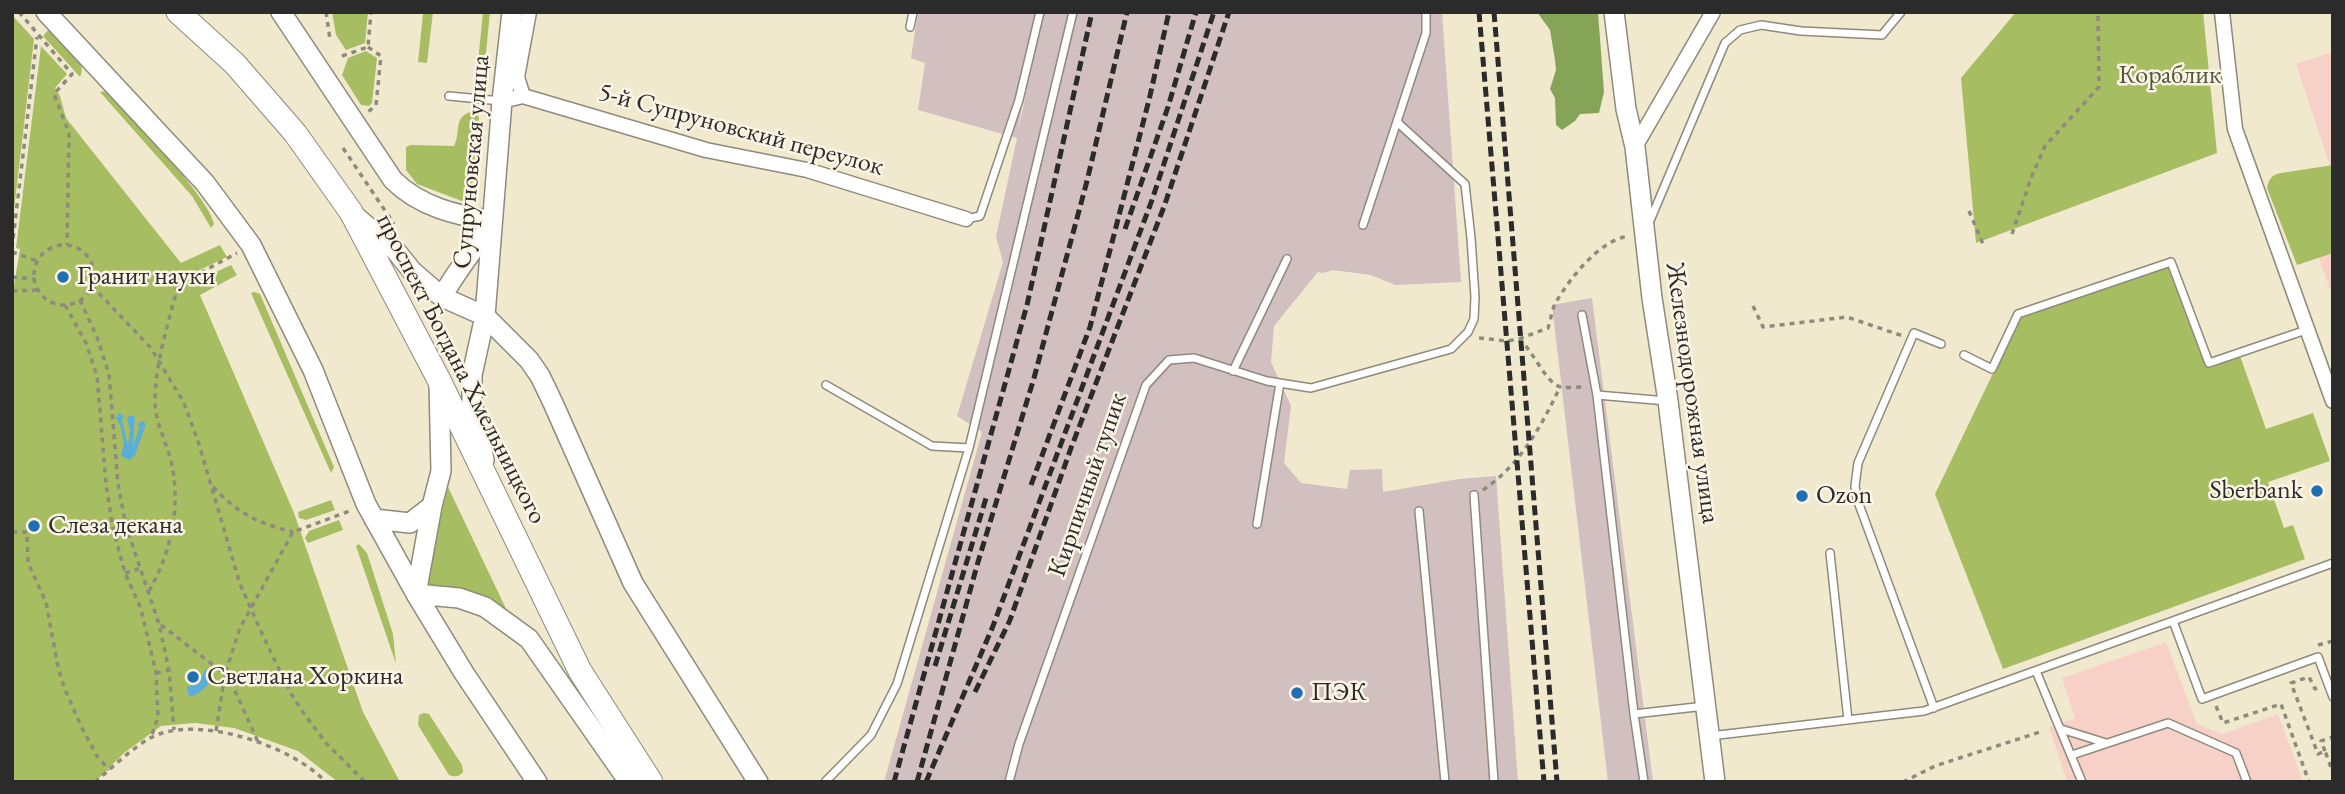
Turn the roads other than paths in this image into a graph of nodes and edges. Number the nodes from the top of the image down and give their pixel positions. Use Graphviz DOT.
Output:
graph roads {
  1 [pos="46,12"];
  2 [pos="178,12"];
  3 [pos="281,12"];
  4 [pos="512,12"];
  5 [pos="530,12"];
  6 [pos="912,12"];
  7 [pos="1040,12"];
  8 [pos="1073,12"];
  9 [pos="1426,12"];
  10 [pos="1614,12"];
  11 [pos="1713,12"];
  12 [pos="1901,12"];
  13 [pos="2222,12"];
  14 [pos="910,27"];
  15 [pos="449,96"];
  16 [pos="523,96"];
  17 [pos="502,101"];
  18 [pos="1396,122"];
  19 [pos="1635,147"];
  20 [pos="351,212"];
  21 [pos="966,219"];
  22 [pos="492,221"];
  23 [pos="1363,225"];
  24 [pos="1645,233"];
  25 [pos="1287,259"];
  26 [pos="442,297"];
  27 [pos="485,316"];
  28 [pos="1583,316"];
  29 [pos="2306,330"];
  30 [pos="1941,344"];
  31 [pos="518,350"];
  32 [pos="1964,355"];
  33 [pos="1233,371"];
  34 [pos="472,375"];
  35 [pos="438,378"];
  36 [pos="1280,383"];
  37 [pos="825,385"];
  38 [pos="1597,395"];
  39 [pos="1668,401"];
  40 [pos="2333,401"];
  41 [pos="970,448"];
  42 [pos="489,485"];
  43 [pos="1474,495"];
  44 [pos="432,506"];
  45 [pos="1419,511"];
  46 [pos="370,512"];
  47 [pos="1257,524"];
  48 [pos="1830,553"];
  49 [pos="2333,563"];
  50 [pos="416,594"];
  51 [pos="2173,621"];
  52 [pos="2036,671"];
  53 [pos="2333,697"];
  54 [pos="1706,705"];
  55 [pos="1934,708"];
  56 [pos="1634,714"];
  57 [pos="1848,720"];
  58 [pos="2061,729"];
  59 [pos="1709,737"];
  60 [pos="2107,743"];
  61 [pos="2072,755"];
  62 [pos="537,782"];
  63 [pos="629,782"];
  64 [pos="651,782"];
  65 [pos="758,782"];
  66 [pos="825,782"];
  67 [pos="1009,782"];
  68 [pos="1446,782"];
  69 [pos="1494,782"];
  70 [pos="1644,782"];
  71 [pos="1715,782"];
  72 [pos="2082,782"];
  73 [pos="2247,782"];
  1 -- 46 [label="street"];
  2 -- 20 [label="main road, проспект Богдана Хмельницкого"];
  3 -- 22 [label="street"];
  4 -- 17 [label="street, Супруновская улица"];
  5 -- 16 [label="street"];
  6 -- 14 [label="lane"];
  7 -- 21 [label="lane"];
  8 -- 41 [label="lane"];
  9 -- 18 [label="lane"];
  10 -- 19 [label="street, Железнодорожная улица"];
  11 -- 19 [label="street"];
  12 -- 24 [label="lane"];
  13 -- 29 [label="street"];
  15 -- 17 [label="lane"];
  16 -- 17 [label="street, 5-й Супруновский переулок"];
  16 -- 21 [label="street, 5-й Супруновский переулок"];
  17 -- 22 [label="street, Супруновская улица"];
  18 -- 23 [label="lane"];
  18 -- 36 [label="lane, Кирпичный тупик"];
  19 -- 24 [label="street, Железнодорожная улица"];
  20 -- 26 [label="street"];
  20 -- 35 [label="main road, проспект Богдана Хмельницкого"];
  22 -- 26 [label="street"];
  22 -- 27 [label="street, Супруновская улица"];
  24 -- 39 [label="street, Железнодорожная улица"];
  25 -- 33 [label="lane"];
  26 -- 27 [label="street"];
  27 -- 31 [label="street"];
  27 -- 34 [label="street, Супруновская улица"];
  28 -- 38 [label="lane"];
  29 -- 32 [label="lane"];
  29 -- 40 [label="street"];
  30 -- 55 [label="lane"];
  31 -- 34 [label="street"];
  31 -- 65 [label="street"];
  33 -- 36 [label="lane, Кирпичный тупик"];
  33 -- 67 [label="lane, Кирпичный тупик"];
  34 -- 42 [label="street, Супруновская улица"];
  35 -- 42 [label="main road, проспект Богдана Хмельницкого"];
  35 -- 44 [label="street"];
  36 -- 47 [label="lane"];
  37 -- 41 [label="lane"];
  38 -- 39 [label="lane"];
  38 -- 56 [label="lane"];
  39 -- 54 [label="street, Железнодорожная улица"];
  41 -- 66 [label="lane"];
  42 -- 64 [label="main road, проспект Богдана Хмельницкого"];
  43 -- 69 [label="lane"];
  44 -- 46 [label="street"];
  44 -- 50 [label="street"];
  45 -- 68 [label="lane"];
  46 -- 50 [label="street"];
  48 -- 57 [label="lane"];
  49 -- 51 [label="lane"];
  50 -- 62 [label="street"];
  50 -- 63 [label="street"];
  51 -- 52 [label="lane"];
  51 -- 53 [label="lane"];
  52 -- 55 [label="lane"];
  52 -- 58 [label="lane"];
  54 -- 56 [label="lane"];
  54 -- 59 [label="street, Железнодорожная улица"];
  55 -- 57 [label="lane"];
  56 -- 70 [label="lane"];
  57 -- 59 [label="lane"];
  58 -- 60 [label="lane"];
  58 -- 61 [label="lane"];
  59 -- 71 [label="street, Железнодорожная улица"];
  60 -- 61 [label="lane"];
  60 -- 73 [label="lane"];
  61 -- 72 [label="lane"];
}
